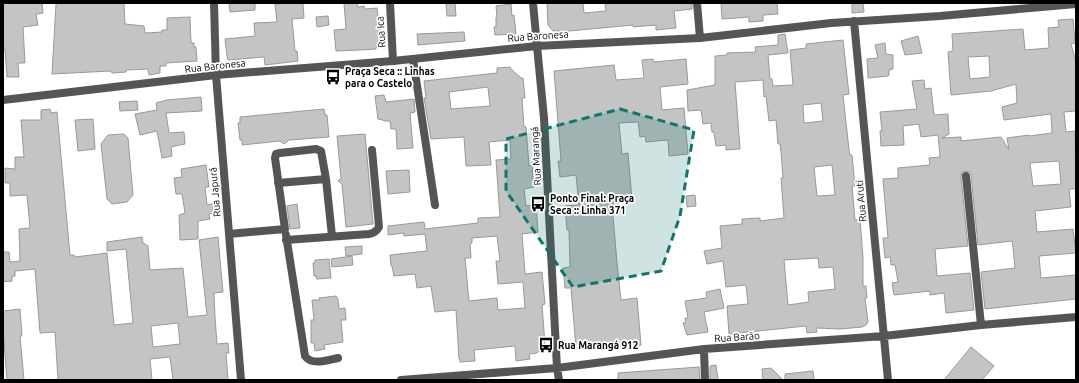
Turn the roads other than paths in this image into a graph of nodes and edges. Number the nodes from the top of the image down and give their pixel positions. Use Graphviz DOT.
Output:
graph roads {
  1 [pos="214,3"];
  2 [pos="390,3"];
  3 [pos="533,3"];
  4 [pos="696,3"];
  5 [pos="1076,4"];
  6 [pos="1027,6"];
  7 [pos="854,21"];
  8 [pos="700,38"];
  9 [pos="537,46"];
  10 [pos="412,59"];
  11 [pos="393,61"];
  12 [pos="216,75"];
  13 [pos="3,100"];
  14 [pos="372,150"];
  15 [pos="966,176"];
  16 [pos="326,179"];
  17 [pos="278,183"];
  18 [pos="435,205"];
  19 [pos="285,229"];
  20 [pos="229,234"];
  21 [pos="332,236"];
  22 [pos="286,240"];
  23 [pos="1076,317"];
  24 [pos="982,325"];
  25 [pos="884,336"];
  26 [pos="704,349"];
  27 [pos="338,358"];
  28 [pos="557,368"];
  29 [pos="241,380"];
  30 [pos="401,380"];
  31 [pos="559,380"];
  32 [pos="705,380"];
  33 [pos="888,380"];
  1 -- 12 [label="street, Rua Japurá"];
  2 -- 11 [label="street, Rua Ica"];
  3 -- 9 [label="street, Rua Marangá"];
  4 -- 8 [label="street"];
  5 -- 6 [label="street, Rua Baronesa"];
  6 -- 7 [label="street, Rua Baronesa"];
  7 -- 8 [label="street, Rua Baronesa"];
  7 -- 25 [label="street, Rua Aruti"];
  8 -- 9 [label="street, Rua Baronesa"];
  9 -- 10 [label="street, Rua Baronesa"];
  9 -- 28 [label="street, Rua Marangá"];
  10 -- 11 [label="street, Rua Baronesa"];
  10 -- 18 [label="street"];
  11 -- 12 [label="street, Rua Baronesa"];
  12 -- 13 [label="street, Rua Baronesa"];
  12 -- 20 [label="street, Rua Japurá"];
  14 -- 21 [label="street"];
  15 -- 24 [label="street"];
  16 -- 17 [label="street"];
  16 -- 17 [label="street"];
  16 -- 21 [label="street"];
  17 -- 19 [label="street"];
  19 -- 20 [label="street"];
  19 -- 22 [label="street"];
  20 -- 29 [label="street, Rua Japurá"];
  21 -- 22 [label="street"];
  22 -- 27 [label="street"];
  23 -- 24 [label="street, Rua Barão"];
  24 -- 25 [label="street, Rua Barão"];
  25 -- 26 [label="street, Rua Barão"];
  25 -- 33 [label="street, Rua Aruti"];
  26 -- 28 [label="street, Rua Barão"];
  26 -- 32 [label="street"];
  28 -- 30 [label="street, Rua Barão"];
  28 -- 31 [label="street, Rua Marangá"];
}
